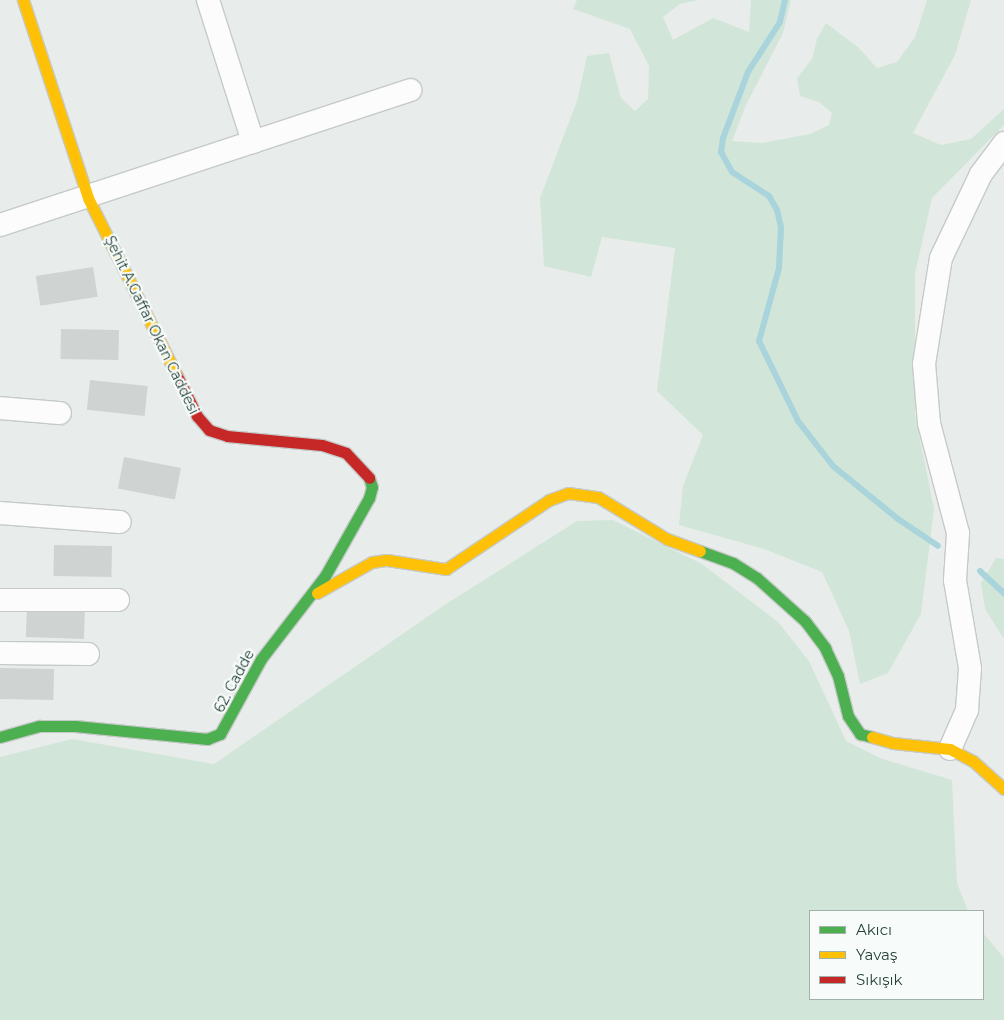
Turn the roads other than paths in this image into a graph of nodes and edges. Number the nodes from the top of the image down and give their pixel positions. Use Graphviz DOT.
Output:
graph roads {
  1 [pos="22,0"];
  2 [pos="208,0"];
  3 [pos="410,90"];
  4 [pos="252,142"];
  5 [pos="1004,143"];
  6 [pos="88,198"];
  7 [pos="0,225"];
  8 [pos="0,408"];
  9 [pos="60,413"];
  10 [pos="369,478"];
  11 [pos="0,513"];
  12 [pos="120,522"];
  13 [pos="312,596"];
  14 [pos="0,600"];
  15 [pos="118,600"];
  16 [pos="0,653"];
  17 [pos="88,654"];
  18 [pos="0,737"];
  19 [pos="950,749"];
  20 [pos="1004,789"];
  1 -- 6 [label="street, Şehit A.Gaffar Okan Caddesi"];
  2 -- 4 [label="street"];
  3 -- 4 [label="street"];
  4 -- 6 [label="street"];
  5 -- 19 [label="street"];
  6 -- 7 [label="street"];
  6 -- 10 [label="street, Şehit A.Gaffar Okan Caddesi"];
  8 -- 9 [label="street"];
  10 -- 13 [label="street, 62. Cadde"];
  11 -- 12 [label="street"];
  13 -- 18 [label="street, 62. Cadde"];
  13 -- 19 [label="street"];
  14 -- 15 [label="street"];
  16 -- 17 [label="street"];
  19 -- 20 [label="street"];
}
